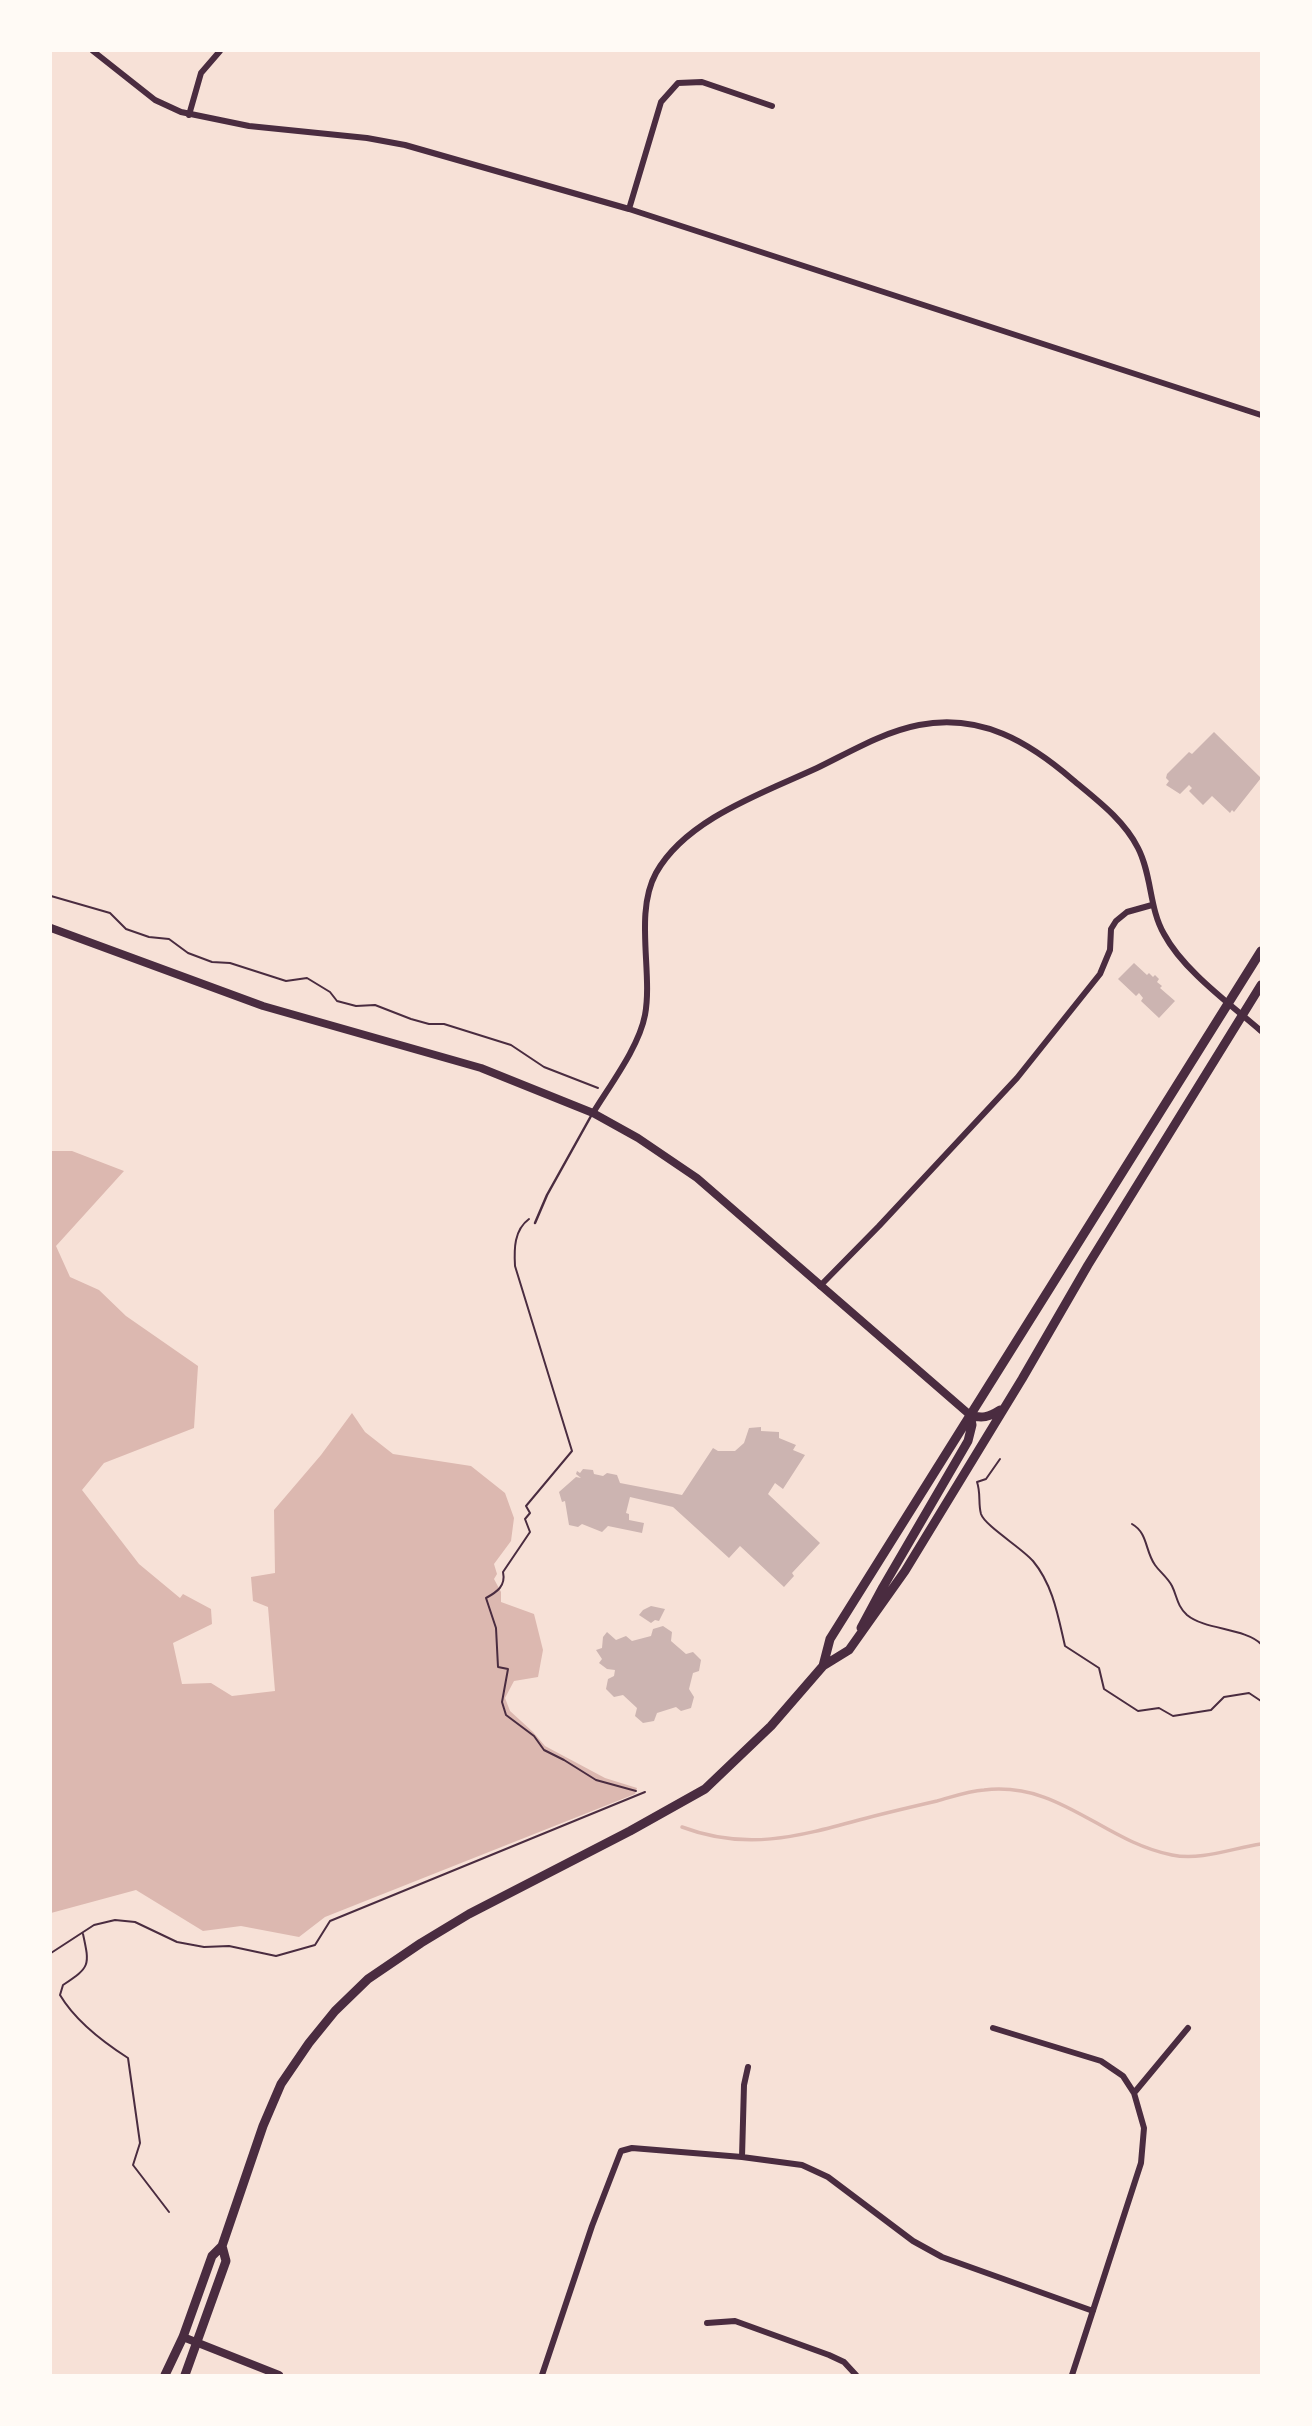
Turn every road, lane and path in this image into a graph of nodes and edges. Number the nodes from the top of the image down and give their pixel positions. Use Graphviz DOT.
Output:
graph roads {
  1 [pos="93,51"];
  2 [pos="220,51"];
  3 [pos="772,106"];
  4 [pos="190,115"];
  5 [pos="629,209"];
  6 [pos="1261,415"];
  7 [pos="51,896"];
  8 [pos="1152,905"];
  9 [pos="51,928"];
  10 [pos="1261,951"];
  11 [pos="1261,985"];
  12 [pos="1228,1003"];
  13 [pos="1242,1015"];
  14 [pos="1261,1031"];
  15 [pos="606,1091"];
  16 [pos="593,1113"];
  17 [pos="539,1212"];
  18 [pos="535,1223"];
  19 [pos="820,1286"];
  20 [pos="1005,1407"];
  21 [pos="970,1415"];
  22 [pos="1000,1459"];
  23 [pos="1132,1524"];
  24 [pos="1260,1643"];
  25 [pos="849,1650"];
  26 [pos="823,1666"];
  27 [pos="1261,1701"];
  28 [pos="636,1791"];
  29 [pos="645,1792"];
  30 [pos="83,1933"];
  31 [pos="51,1953"];
  32 [pos="993,2028"];
  33 [pos="1188,2028"];
  34 [pos="748,2067"];
  35 [pos="1133,2093"];
  36 [pos="741,2158"];
  37 [pos="169,2212"];
  38 [pos="222,2246"];
  39 [pos="1093,2311"];
  40 [pos="707,2323"];
  41 [pos="183,2337"];
  42 [pos="198,2344"];
  43 [pos="165,2375"];
  44 [pos="185,2375"];
  45 [pos="279,2375"];
  46 [pos="542,2375"];
  47 [pos="856,2375"];
  48 [pos="1072,2375"];
  1 -- 4 [label="street"];
  2 -- 4 [label="street"];
  3 -- 5 [label="street"];
  4 -- 5 [label="street"];
  5 -- 6 [label="street"];
  7 -- 15 [label="path"];
  8 -- 12 [label="street"];
  8 -- 15 [label="street"];
  8 -- 19 [label="street"];
  9 -- 16 [label="street"];
  10 -- 12 [label="main road"];
  11 -- 13 [label="main road"];
  12 -- 13 [label="street"];
  12 -- 21 [label="main road"];
  13 -- 14 [label="street"];
  13 -- 20 [label="main road"];
  15 -- 16 [label="street"];
  16 -- 17 [label="lane"];
  16 -- 19 [label="street"];
  17 -- 18 [label="lane"];
  17 -- 28 [label="path"];
  19 -- 21 [label="street"];
  20 -- 21 [label="main road"];
  20 -- 25 [label="main road"];
  21 -- 25 [label="main road"];
  21 -- 26 [label="main road"];
  22 -- 27 [label="path"];
  23 -- 24 [label="path"];
  25 -- 26 [label="main road"];
  26 -- 38 [label="main road"];
  29 -- 30 [label="path"];
  30 -- 31 [label="path"];
  30 -- 37 [label="path"];
  32 -- 35 [label="street"];
  33 -- 35 [label="street"];
  34 -- 36 [label="street"];
  35 -- 39 [label="street"];
  36 -- 39 [label="street"];
  36 -- 46 [label="street"];
  38 -- 41 [label="main road"];
  38 -- 42 [label="main road"];
  39 -- 48 [label="street"];
  40 -- 47 [label="street"];
  41 -- 42 [label="street"];
  41 -- 43 [label="main road"];
  42 -- 44 [label="main road"];
  42 -- 45 [label="street"];
}
